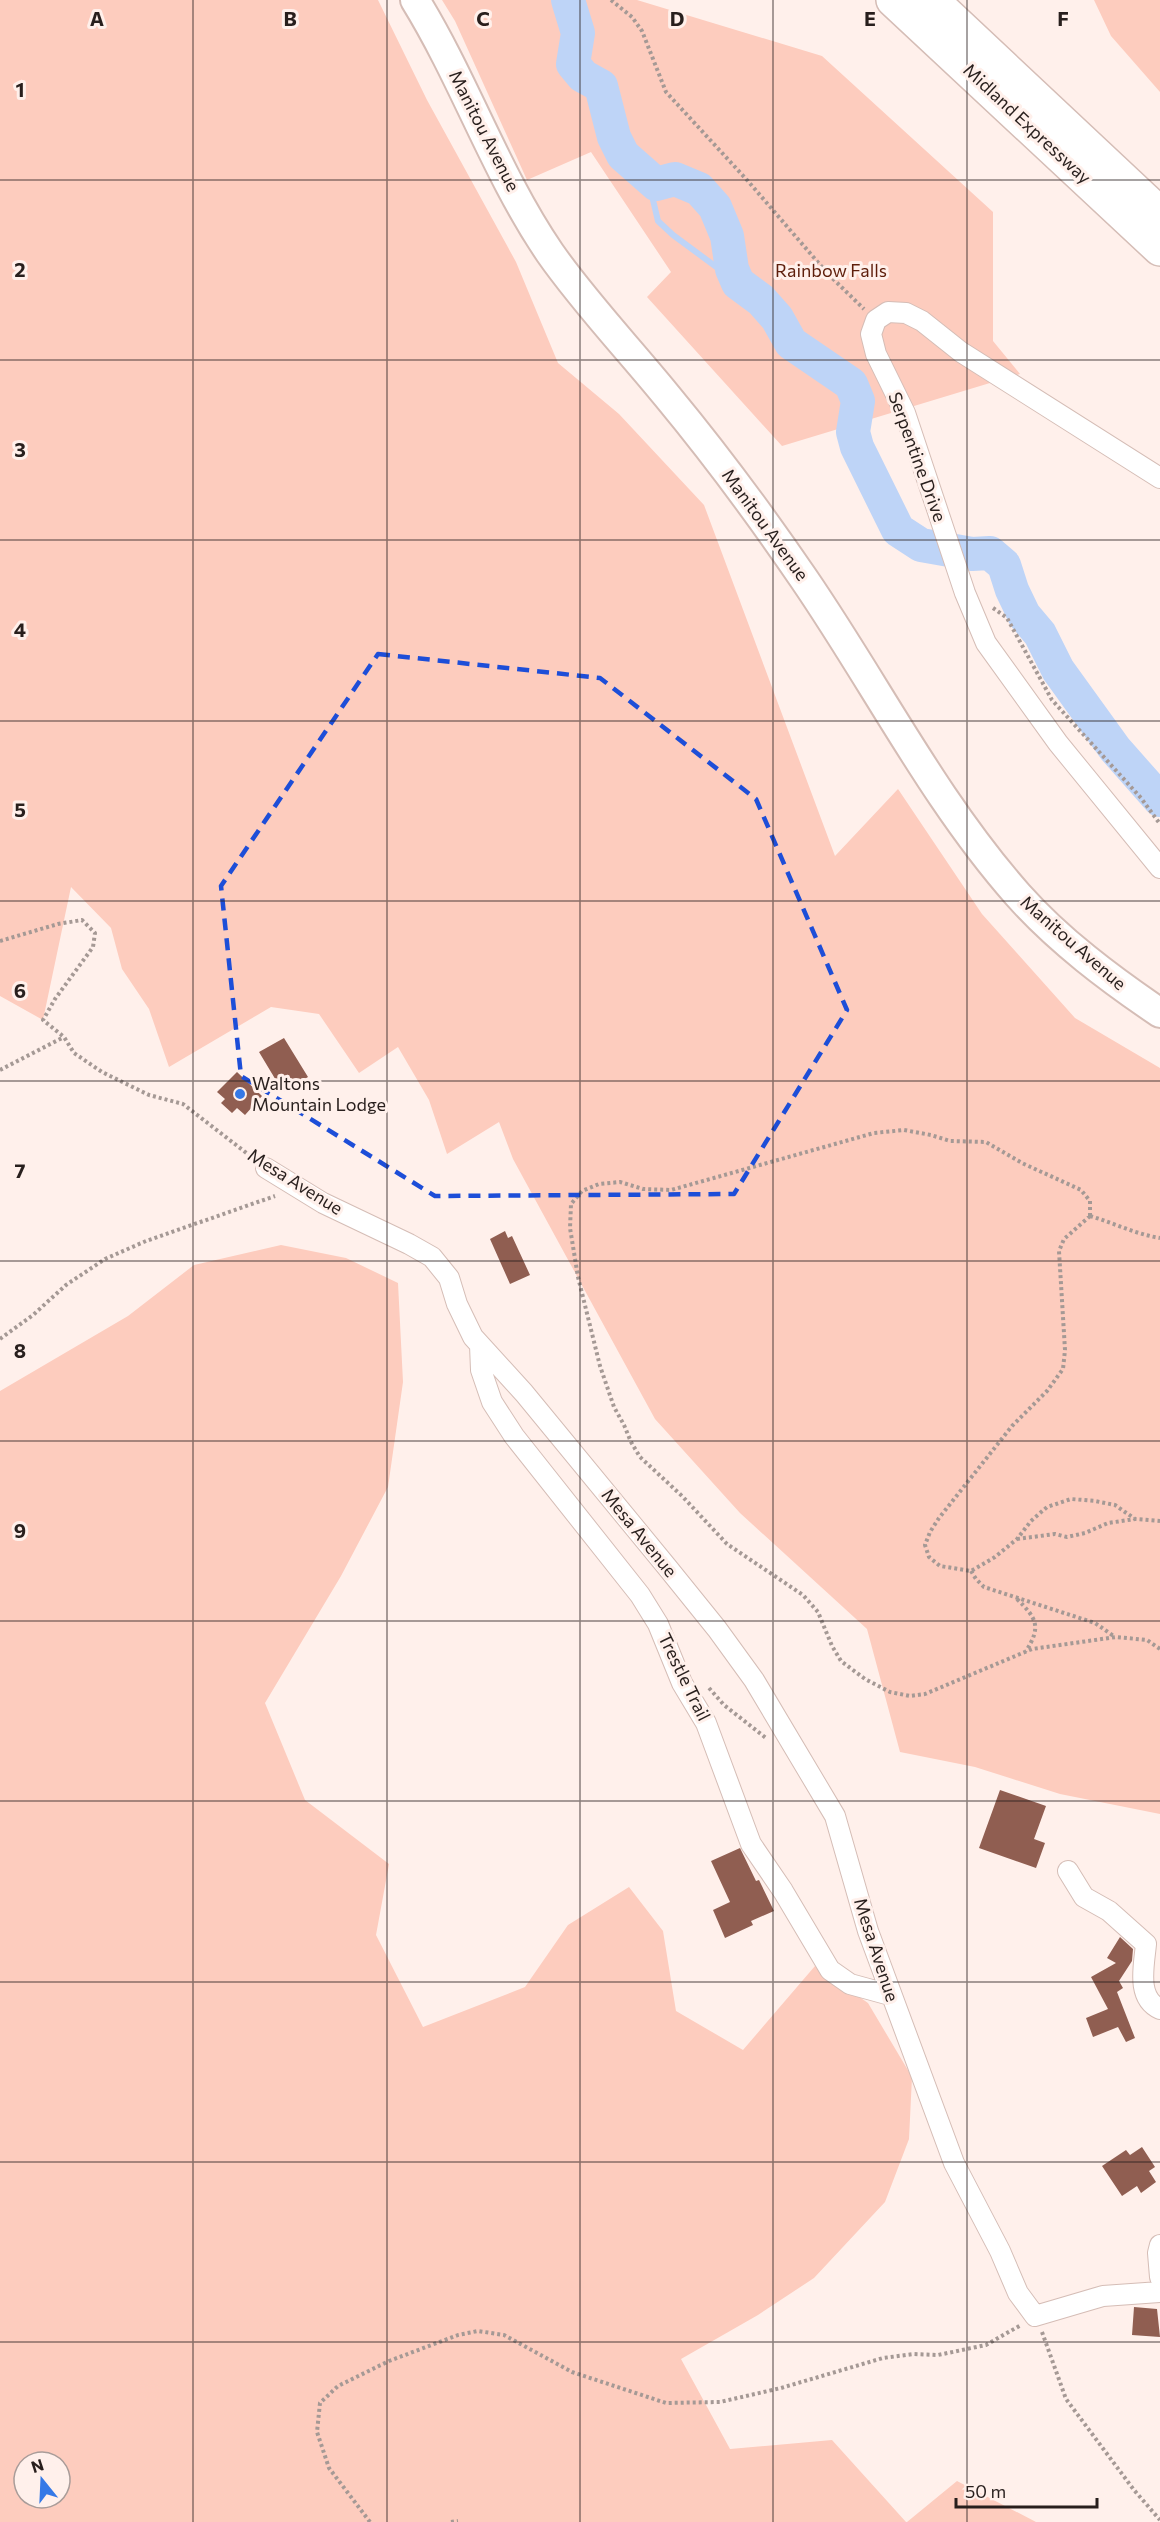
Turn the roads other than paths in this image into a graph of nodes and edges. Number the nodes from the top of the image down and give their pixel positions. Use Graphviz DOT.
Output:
graph roads {
  1 [pos="415,0"];
  2 [pos="893,0"];
  3 [pos="932,0"];
  4 [pos="1160,214"];
  5 [pos="1160,249"];
  6 [pos="1160,478"];
  7 [pos="1160,868"];
  8 [pos="1160,1013"];
  9 [pos="266,1168"];
  10 [pos="480,1345"];
  11 [pos="1068,1871"];
  12 [pos="1160,1946"];
  13 [pos="1152,1962"];
  14 [pos="890,1995"];
  15 [pos="1160,2009"];
  16 [pos="1160,2245"];
  17 [pos="1160,2277"];
  18 [pos="1160,2292"];
  1 -- 8 [label="main road, Manitou Avenue"];
  2 -- 5 [label="highway, Midland Expressway"];
  3 -- 4 [label="highway, Midland Expressway"];
  6 -- 7 [label="street, Serpentine Drive"];
  9 -- 10 [label="street, Mesa Avenue"];
  10 -- 14 [label="street, Mesa Avenue"];
  10 -- 14 [label="street, Trestle Trail"];
  11 -- 13 [label="street"];
  12 -- 13 [label="street"];
  13 -- 15 [label="street"];
  14 -- 18 [label="street, Mesa Avenue"];
  16 -- 17 [label="street"];
}
